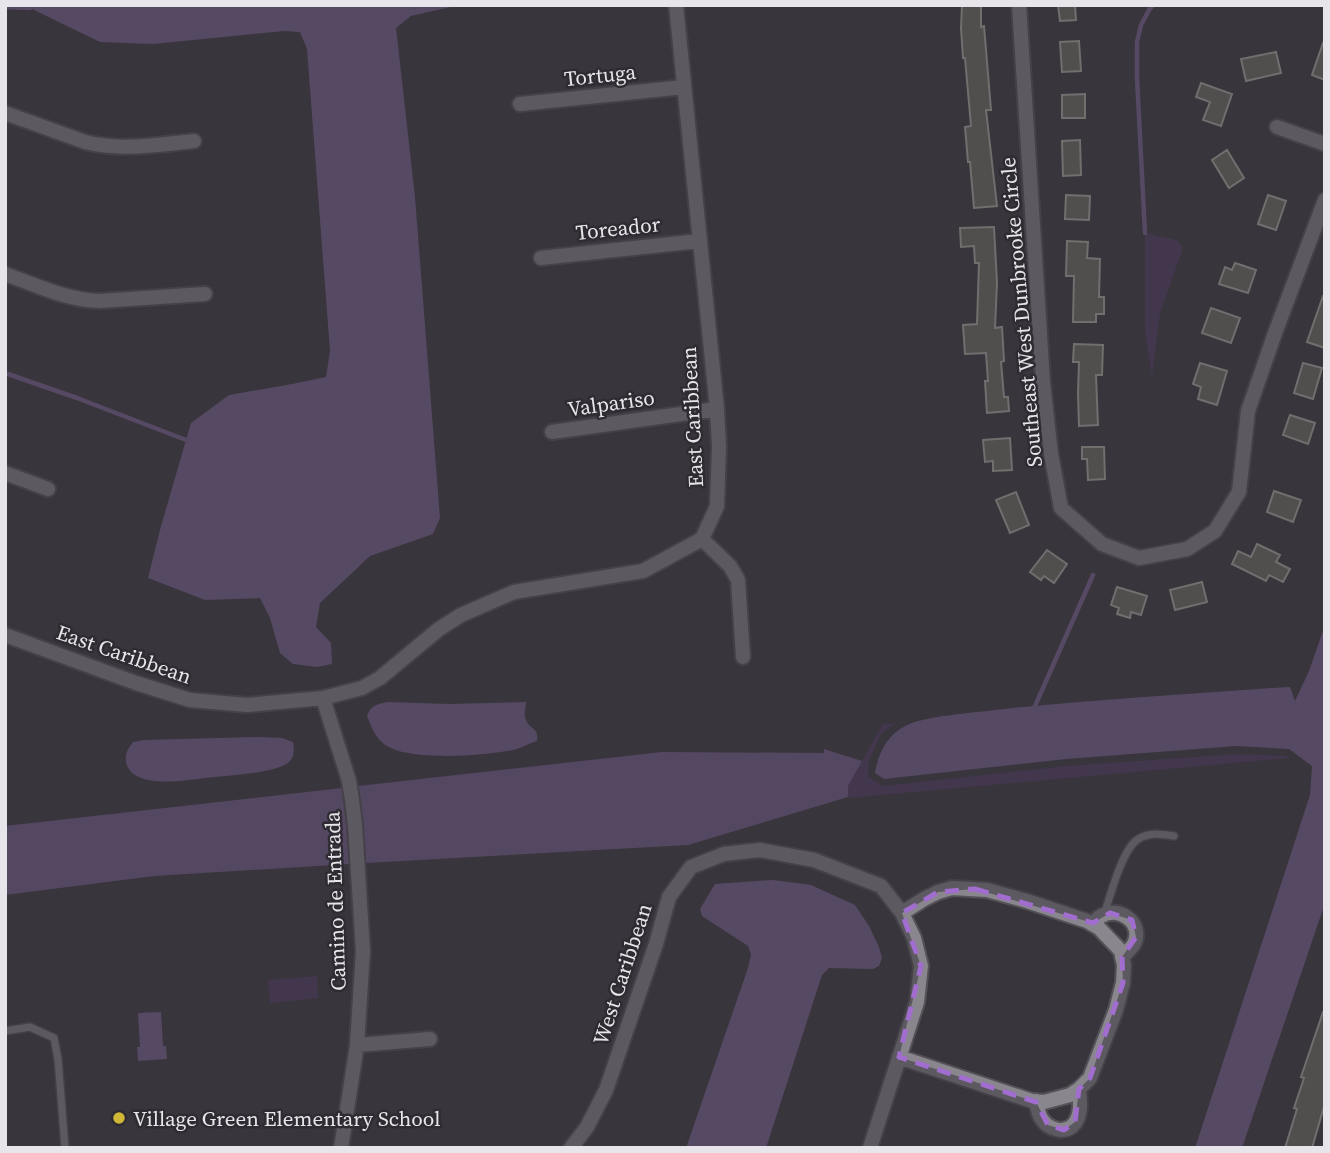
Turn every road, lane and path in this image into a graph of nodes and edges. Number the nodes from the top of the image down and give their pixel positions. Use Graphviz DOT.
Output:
graph roads {
  1 [pos="677,5"];
  2 [pos="1019,5"];
  3 [pos="684,87"];
  4 [pos="520,104"];
  5 [pos="5,113"];
  6 [pos="1276,127"];
  7 [pos="194,141"];
  8 [pos="1325,144"];
  9 [pos="1325,200"];
  10 [pos="699,241"];
  11 [pos="541,258"];
  12 [pos="5,274"];
  13 [pos="205,294"];
  14 [pos="717,409"];
  15 [pos="552,432"];
  16 [pos="5,473"];
  17 [pos="48,489"];
  18 [pos="702,539"];
  19 [pos="5,635"];
  20 [pos="743,657"];
  21 [pos="323,698"];
  22 [pos="1174,836"];
  23 [pos="902,913"];
  24 [pos="1098,920"];
  25 [pos="1122,957"];
  26 [pos="5,1031"];
  27 [pos="430,1039"];
  28 [pos="357,1045"];
  29 [pos="899,1057"];
  30 [pos="1079,1089"];
  31 [pos="1036,1101"];
  32 [pos="65,1148"];
  33 [pos="341,1148"];
  34 [pos="571,1148"];
  35 [pos="870,1148"];
  1 -- 3 [label="street, East Caribbean"];
  2 -- 9 [label="street, Southeast West Dunbrooke Circle"];
  3 -- 4 [label="street, Tortuga"];
  3 -- 10 [label="street, East Caribbean"];
  5 -- 7 [label="street"];
  6 -- 8 [label="street"];
  10 -- 11 [label="street, Toreador"];
  10 -- 14 [label="street, East Caribbean"];
  12 -- 13 [label="street"];
  14 -- 15 [label="street, Valpariso"];
  14 -- 18 [label="street, East Caribbean"];
  16 -- 17 [label="street"];
  18 -- 20 [label="street"];
  18 -- 21 [label="street, East Caribbean"];
  19 -- 21 [label="street, East Caribbean"];
  21 -- 28 [label="street, Camino de Entrada"];
  22 -- 24 [label="lane"];
  23 -- 24 [label="street"];
  23 -- 29 [label="street, West Caribbean"];
  23 -- 34 [label="street, West Caribbean"];
  24 -- 25 [label="street"];
  24 -- 25 [label="street"];
  25 -- 30 [label="street"];
  26 -- 32 [label="lane"];
  27 -- 28 [label="street"];
  28 -- 33 [label="street, Camino de Entrada"];
  29 -- 31 [label="street"];
  29 -- 35 [label="street, West Caribbean"];
  30 -- 31 [label="street"];
  30 -- 31 [label="street"];
}
